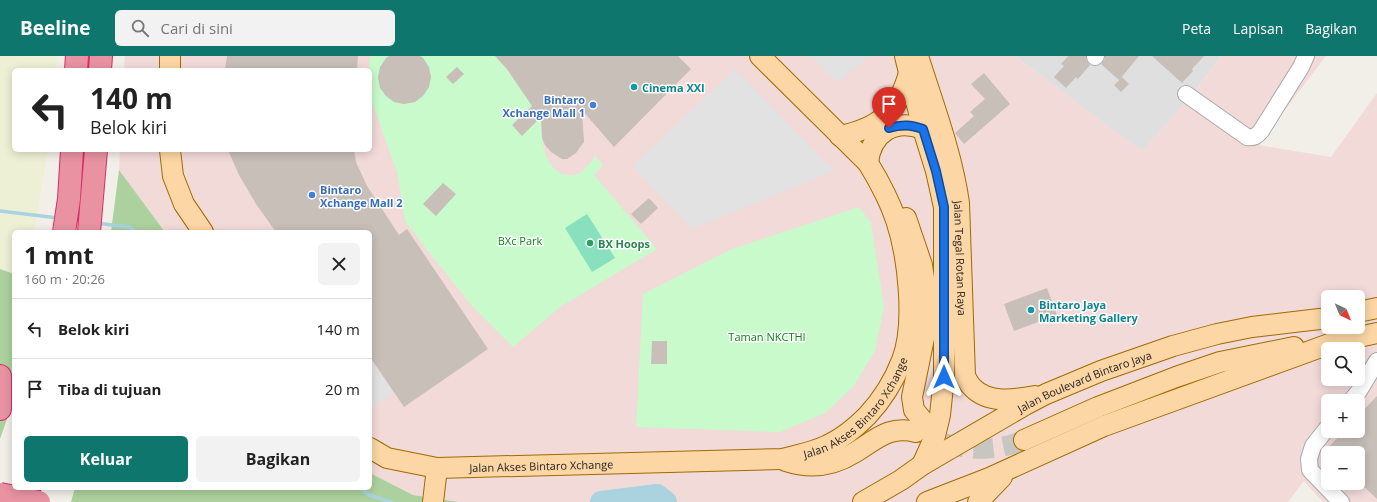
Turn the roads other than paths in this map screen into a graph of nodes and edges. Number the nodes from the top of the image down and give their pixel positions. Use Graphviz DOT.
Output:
graph roads {
  1 [pos="77,56"];
  2 [pos="101,56"];
  3 [pos="170,56"];
  4 [pos="760,56"];
  5 [pos="1313,56"];
  6 [pos="1303,62"];
  7 [pos="914,64"];
  8 [pos="76,68"];
  9 [pos="100,68"];
  10 [pos="170,68"];
  11 [pos="1186,94"];
  12 [pos="923,129"];
  13 [pos="840,136"];
  14 [pos="72,152"];
  15 [pos="96,152"];
  16 [pos="170,152"];
  17 [pos="868,163"];
  18 [pos="881,184"];
  19 [pos="64,230"];
  20 [pos="90,230"];
  21 [pos="201,230"];
  22 [pos="1377,308"];
  23 [pos="1365,311"];
  24 [pos="1321,319"];
  25 [pos="1321,320"];
  26 [pos="1377,333"];
  27 [pos="1340,342"];
  28 [pos="1321,345"];
  29 [pos="1321,348"];
  30 [pos="1377,361"];
  31 [pos="0,376"];
  32 [pos="965,376"];
  33 [pos="944,377"];
  34 [pos="1046,394"];
  35 [pos="1357,394"];
  36 [pos="0,409"];
  37 [pos="1321,436"];
  38 [pos="372,449"];
  39 [pos="782,459"];
  40 [pos="922,465"];
  41 [pos="443,468"];
  42 [pos="1010,468"];
  43 [pos="13,490"];
  44 [pos="37,490"];
  45 [pos="0,494"];
  46 [pos="440,499"];
  47 [pos="10,502"];
  48 [pos="34,502"];
  49 [pos="39,502"];
  50 [pos="863,502"];
  51 [pos="927,502"];
  52 [pos="978,502"];
  53 [pos="1341,502"];
  1 -- 8 [label="highway"];
  2 -- 9 [label="highway"];
  3 -- 10 [label="main road"];
  4 -- 13 [label="main road, Jalan Akses Bintaro Xchange"];
  5 -- 6 [label="street"];
  6 -- 11 [label="street"];
  7 -- 12 [label="main road, Jalan Tegal Rotan Raya"];
  7 -- 13 [label="main road"];
  7 -- 32 [label="main road, Jalan Tegal Rotan Raya"];
  12 -- 17 [label="main road"];
  12 -- 33 [label="main road, Jalan Tegal Rotan Raya"];
  13 -- 17 [label="main road, Jalan Akses Bintaro Xchange"];
  14 -- 19 [label="highway"];
  15 -- 20 [label="highway"];
  16 -- 21 [label="main road"];
  17 -- 18 [label="main road, Jalan Akses Bintaro Xchange"];
  18 -- 39 [label="main road, Jalan Akses Bintaro Xchange"];
  18 -- 39 [label="main road"];
  22 -- 23 [label="main road"];
  24 -- 34 [label="main road, Jalan Boulevard Bintaro Jaya"];
  25 -- 28 [label="main road"];
  26 -- 27 [label="main road"];
  29 -- 42 [label="main road"];
  30 -- 35 [label="street"];
  31 -- 36 [label="highway"];
  32 -- 33 [label="main road"];
  32 -- 34 [label="main road"];
  33 -- 40 [label="main road, Jalan Tegal Rotan Raya"];
  34 -- 40 [label="main road, Jalan Boulevard Bintaro Jaya"];
  37 -- 53 [label="street"];
  38 -- 41 [label="main road, Jalan Akses Bintaro Xchange"];
  39 -- 41 [label="main road, Jalan Akses Bintaro Xchange"];
  40 -- 50 [label="main road, Jalan Boulevard Bintaro Jaya"];
  41 -- 46 [label="main road"];
  42 -- 51 [label="main road"];
  42 -- 52 [label="main road"];
  43 -- 47 [label="highway"];
  44 -- 48 [label="highway"];
  45 -- 49 [label="highway, bridge"];
}
